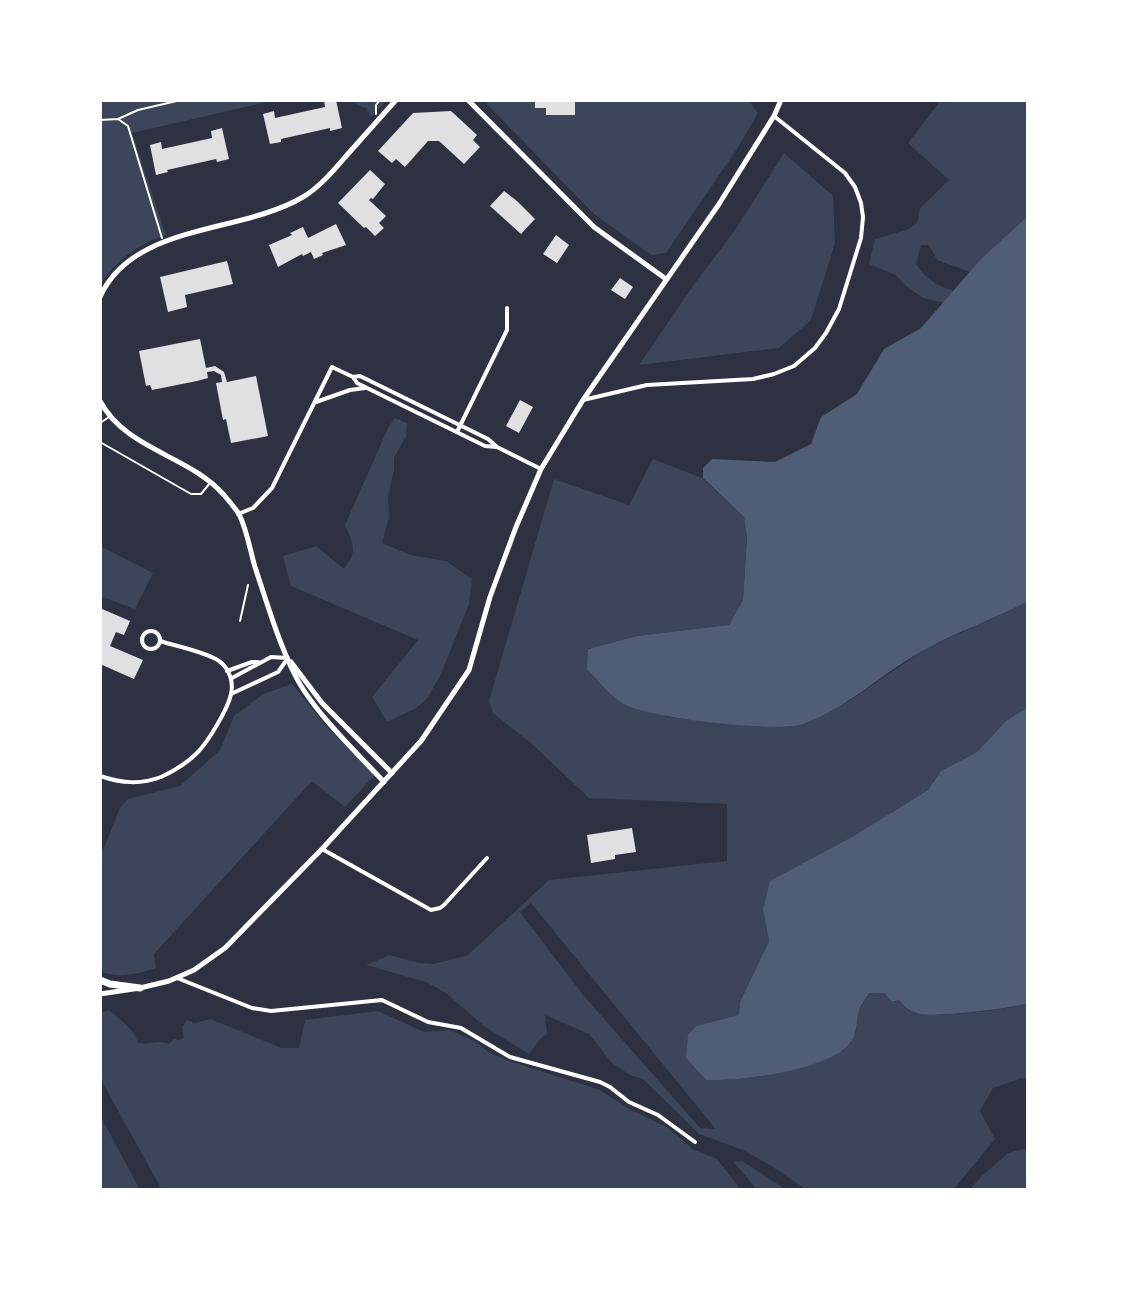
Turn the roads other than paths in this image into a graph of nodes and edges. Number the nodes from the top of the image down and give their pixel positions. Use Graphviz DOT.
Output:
graph roads {
  1 [pos="396,100"];
  2 [pos="468,100"];
  3 [pos="781,100"];
  4 [pos="774,116"];
  5 [pos="666,279"];
  6 [pos="100,297"];
  7 [pos="507,308"];
  8 [pos="353,377"];
  9 [pos="367,388"];
  10 [pos="583,400"];
  11 [pos="100,401"];
  12 [pos="314,403"];
  13 [pos="109,416"];
  14 [pos="100,423"];
  15 [pos="461,425"];
  16 [pos="457,432"];
  17 [pos="100,442"];
  18 [pos="497,447"];
  19 [pos="541,469"];
  20 [pos="211,482"];
  21 [pos="238,514"];
  22 [pos="160,641"];
  23 [pos="288,658"];
  24 [pos="258,662"];
  25 [pos="227,671"];
  26 [pos="232,679"];
  27 [pos="231,694"];
  28 [pos="392,773"];
  29 [pos="100,776"];
  30 [pos="384,782"];
  31 [pos="322,849"];
  32 [pos="487,858"];
  33 [pos="177,978"];
  34 [pos="100,980"];
  35 [pos="140,988"];
  36 [pos="100,994"];
  37 [pos="695,1142"];
  1 -- 6 [label="street"];
  2 -- 5 [label="street"];
  3 -- 4 [label="street"];
  4 -- 5 [label="street"];
  4 -- 10 [label="street"];
  5 -- 10 [label="street"];
  7 -- 15 [label="street"];
  8 -- 9 [label="street"];
  8 -- 12 [label="street"];
  8 -- 15 [label="street"];
  9 -- 12 [label="street"];
  9 -- 16 [label="street"];
  10 -- 19 [label="street"];
  11 -- 13 [label="street"];
  12 -- 21 [label="street"];
  13 -- 14 [label="lane"];
  13 -- 20 [label="street"];
  15 -- 16 [label="street"];
  15 -- 18 [label="street"];
  16 -- 18 [label="street"];
  17 -- 20 [label="lane"];
  18 -- 19 [label="street"];
  19 -- 28 [label="street"];
  20 -- 21 [label="street"];
  21 -- 23 [label="street"];
  22 -- 22 [label="street"];
  22 -- 25 [label="street"];
  23 -- 24 [label="street"];
  23 -- 27 [label="street"];
  23 -- 28 [label="street"];
  23 -- 30 [label="street"];
  24 -- 25 [label="street"];
  24 -- 26 [label="street"];
  25 -- 26 [label="street"];
  26 -- 27 [label="street"];
  27 -- 29 [label="street"];
  28 -- 30 [label="street"];
  30 -- 31 [label="street"];
  31 -- 32 [label="street"];
  31 -- 33 [label="street"];
  33 -- 35 [label="street"];
  33 -- 37 [label="street"];
  34 -- 35 [label="highway"];
  35 -- 36 [label="street"];
}
